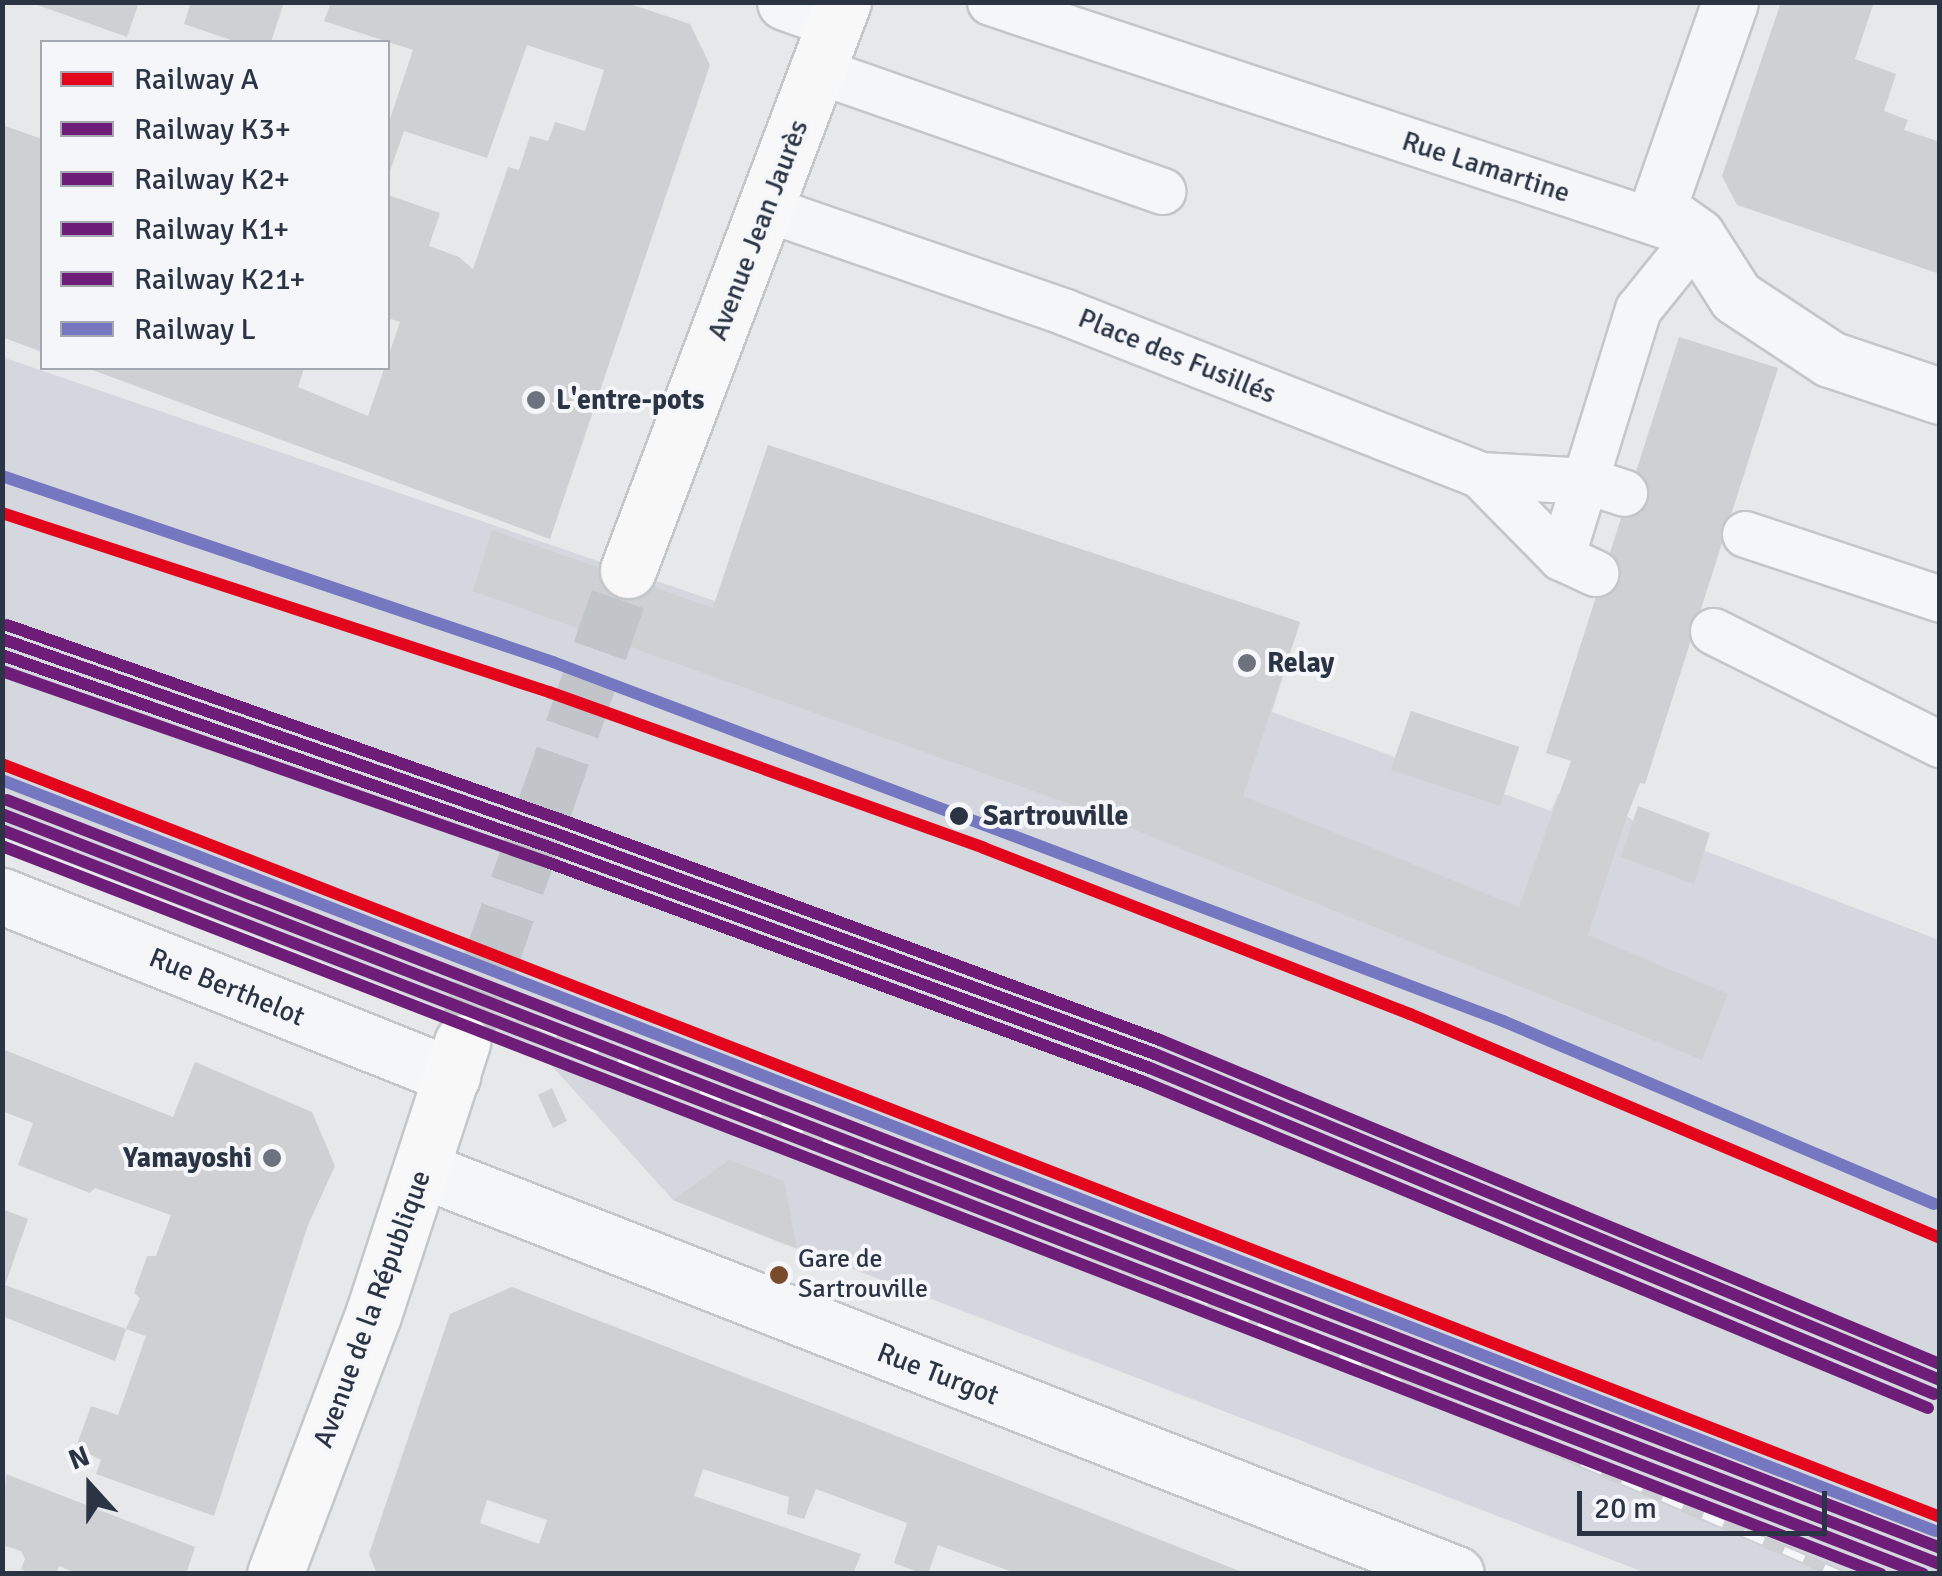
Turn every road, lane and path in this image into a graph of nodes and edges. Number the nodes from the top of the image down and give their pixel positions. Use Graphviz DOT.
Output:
graph roads {
  1 [pos="785,2"];
  2 [pos="990,2"];
  3 [pos="1730,2"];
  4 [pos="840,11"];
  5 [pos="817,70"];
  6 [pos="1162,191"];
  7 [pos="768,209"];
  8 [pos="1697,236"];
  9 [pos="1940,396"];
  10 [pos="1480,475"];
  11 [pos="1606,487"];
  12 [pos="1745,534"];
  13 [pos="628,570"];
  14 [pos="1940,599"];
  15 [pos="1713,631"];
  16 [pos="1940,744"];
  17 [pos="2,896"];
  18 [pos="457,1059"];
  19 [pos="423,1170"];
  20 [pos="276,1574"];
  21 [pos="1456,1574"];
  1 -- 4 [label="street"];
  2 -- 8 [label="lane, Rue Lamartine"];
  3 -- 8 [label="street"];
  4 -- 5 [label="main road, Avenue Jean Jaurès"];
  5 -- 6 [label="lane"];
  5 -- 7 [label="main road, Avenue Jean Jaurès"];
  7 -- 10 [label="lane, Place des Fusillés"];
  7 -- 13 [label="main road, Avenue Jean Jaurès"];
  8 -- 9 [label="street"];
  8 -- 11 [label="lane"];
  10 -- 11 [label="lane, Place des Fusillés"];
  10 -- 11 [label="lane"];
  12 -- 14 [label="lane"];
  15 -- 16 [label="lane"];
  17 -- 18 [label="street, Rue Berthelot"];
  18 -- 19 [label="main road, Avenue de la République"];
  19 -- 20 [label="main road, Avenue de la République"];
  19 -- 21 [label="street, Rue Turgot"];
}
